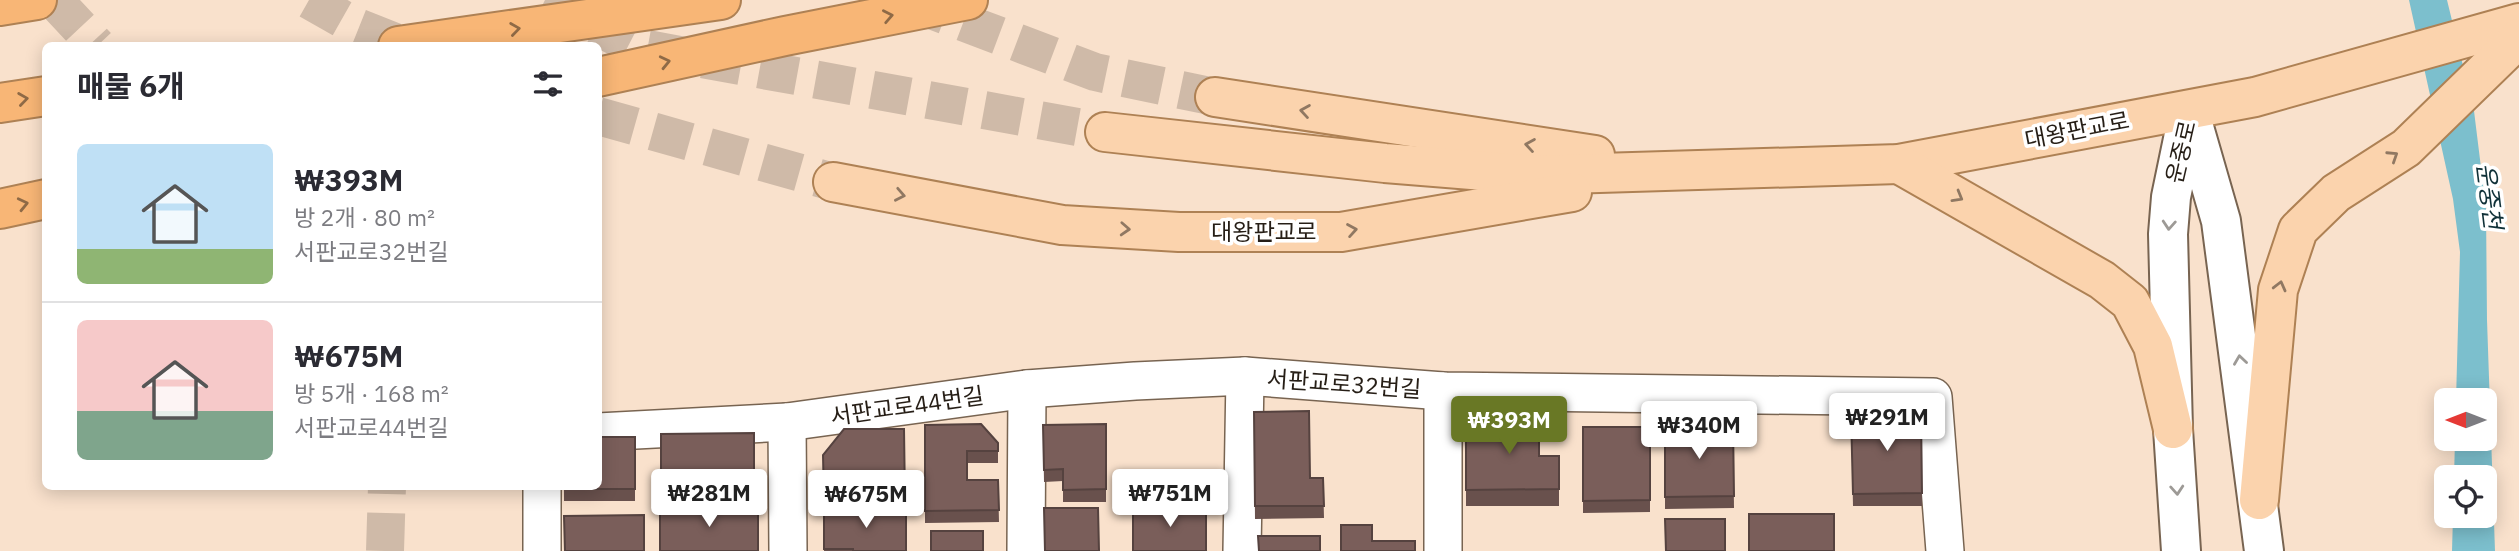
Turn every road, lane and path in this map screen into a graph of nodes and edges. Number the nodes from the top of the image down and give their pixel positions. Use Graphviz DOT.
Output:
graph roads {
  1 [pos="37,0"];
  2 [pos="721,0"];
  3 [pos="968,0"];
  4 [pos="0,6"];
  5 [pos="2519,23"];
  6 [pos="2519,38"];
  7 [pos="426,42"];
  8 [pos="602,76"];
  9 [pos="42,97"];
  10 [pos="1215,97"];
  11 [pos="0,103"];
  12 [pos="2189,110"];
  13 [pos="1105,132"];
  14 [pos="1899,163"];
  15 [pos="1694,171"];
  16 [pos="834,182"];
  17 [pos="42,200"];
  18 [pos="0,209"];
  19 [pos="1245,376"];
  20 [pos="1135,381"];
  21 [pos="1027,389"];
  22 [pos="1443,391"];
  23 [pos="787,422"];
  24 [pos="2173,429"];
  25 [pos="602,432"];
  26 [pos="542,490"];
  27 [pos="2259,500"];
  28 [pos="542,551"];
  29 [pos="788,551"];
  30 [pos="1026,551"];
  31 [pos="1242,551"];
  32 [pos="1443,551"];
  33 [pos="1945,551"];
  34 [pos="2181,551"];
  35 [pos="2264,551"];
  1 -- 4 [label="highway"];
  7 -- 2 [label="highway, one-way"];
  8 -- 3 [label="highway, one-way"];
  5 -- 12 [label="main road, 대왕판교로"];
  27 -- 6 [label="main road, one-way"];
  11 -- 9 [label="highway, one-way"];
  15 -- 10 [label="main road, one-way"];
  12 -- 14 [label="main road, 대왕판교로"];
  12 -- 24 [label="main road, 운중로, one-way"];
  27 -- 12 [label="main road, 운중로, one-way"];
  13 -- 15 [label="main road"];
  14 -- 15 [label="main road, 대왕판교로"];
  14 -- 24 [label="main road, one-way"];
  16 -- 15 [label="main road, 대왕판교로, one-way"];
  18 -- 17 [label="highway, one-way"];
  19 -- 20 [label="street, 서판교로32번길"];
  19 -- 22 [label="street, 서판교로32번길"];
  19 -- 31 [label="street, 서판교로32번길"];
  20 -- 21 [label="street, 서판교로44번길"];
  21 -- 23 [label="street, 서판교로44번길"];
  21 -- 30 [label="street"];
  22 -- 32 [label="street, 서판교로32번길"];
  22 -- 33 [label="street, 서판교로32번길"];
  23 -- 25 [label="street, 서판교로44번길"];
  23 -- 29 [label="street"];
  24 -- 34 [label="main road, 운중로, one-way"];
  26 -- 28 [label="street"];
  27 -- 35 [label="main road, 운중로"];
}
